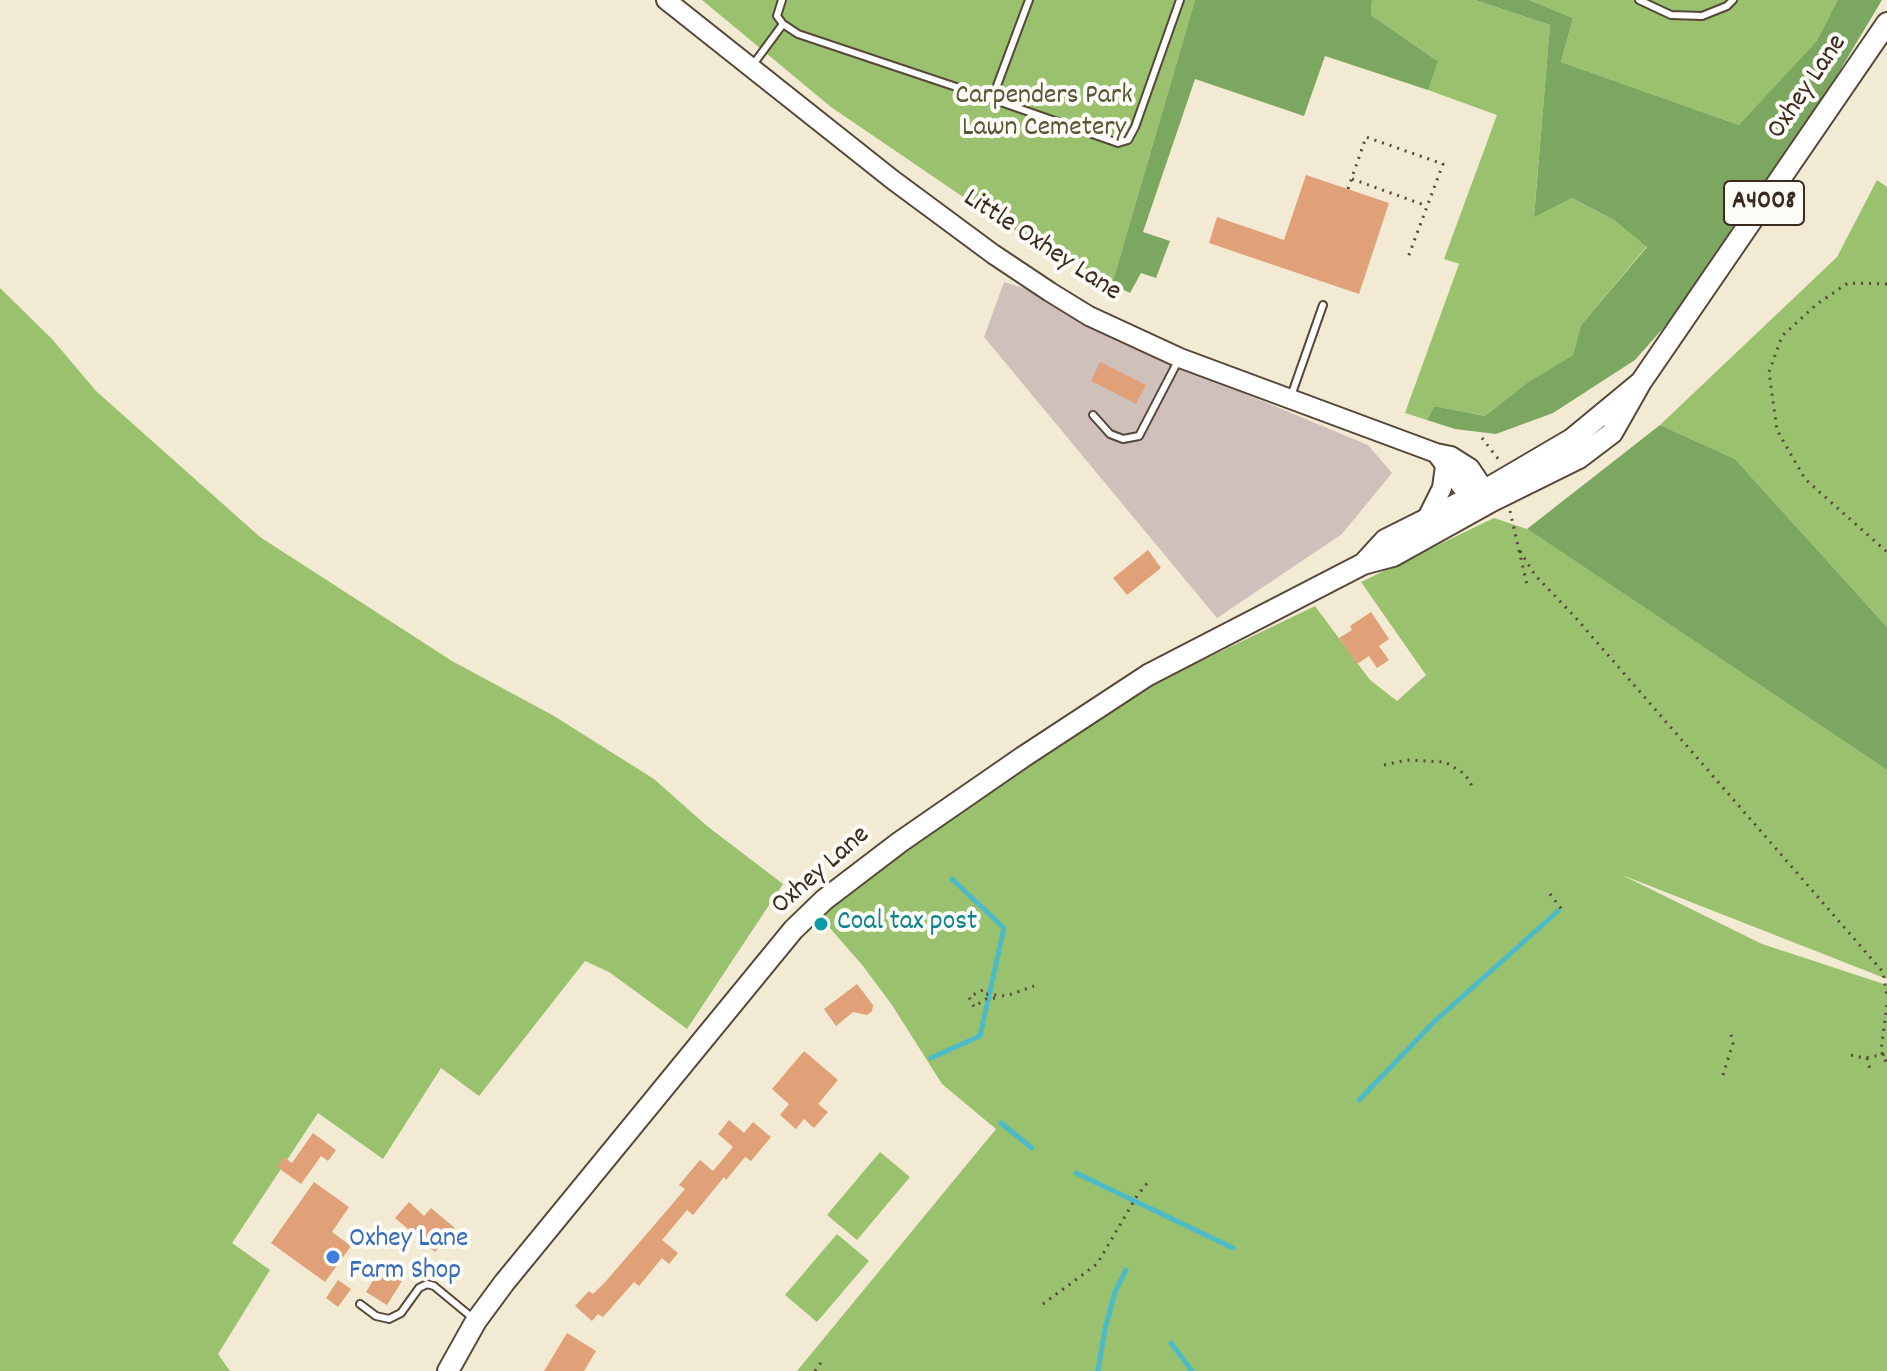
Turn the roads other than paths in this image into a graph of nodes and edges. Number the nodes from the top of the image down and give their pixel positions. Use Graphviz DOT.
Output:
graph roads {
  1 [pos="666,0"];
  2 [pos="782,0"];
  3 [pos="1029,0"];
  4 [pos="1180,0"];
  5 [pos="1639,0"];
  6 [pos="1733,0"];
  7 [pos="1887,23"];
  8 [pos="783,24"];
  9 [pos="750,69"];
  10 [pos="992,99"];
  11 [pos="1323,305"];
  12 [pos="1180,358"];
  13 [pos="1289,399"];
  14 [pos="1093,415"];
  15 [pos="1441,460"];
  16 [pos="1487,501"];
  17 [pos="1427,518"];
  18 [pos="1363,564"];
  19 [pos="360,1304"];
  20 [pos="476,1321"];
  21 [pos="448,1371"];
  1 -- 9 [label="main road, Little Oxhey Lane"];
  2 -- 8 [label="lane"];
  3 -- 10 [label="lane"];
  4 -- 10 [label="lane"];
  5 -- 6 [label="lane"];
  7 -- 16 [label="main road, Oxhey Lane / A4008"];
  8 -- 9 [label="lane"];
  8 -- 10 [label="lane"];
  9 -- 12 [label="main road, Little Oxhey Lane"];
  11 -- 13 [label="lane"];
  12 -- 13 [label="main road, Little Oxhey Lane"];
  12 -- 14 [label="lane"];
  13 -- 15 [label="main road, Little Oxhey Lane"];
  15 -- 16 [label="main road, Little Oxhey Lane"];
  15 -- 17 [label="main road"];
  16 -- 17 [label="main road, Oxhey Lane / A4008"];
  16 -- 18 [label="main road, Oxhey Lane / A4008"];
  17 -- 18 [label="main road, Oxhey Lane / A4008"];
  18 -- 20 [label="main road, Oxhey Lane / A4008"];
  19 -- 20 [label="lane"];
  20 -- 21 [label="main road, Oxhey Lane / A4008"];
}
